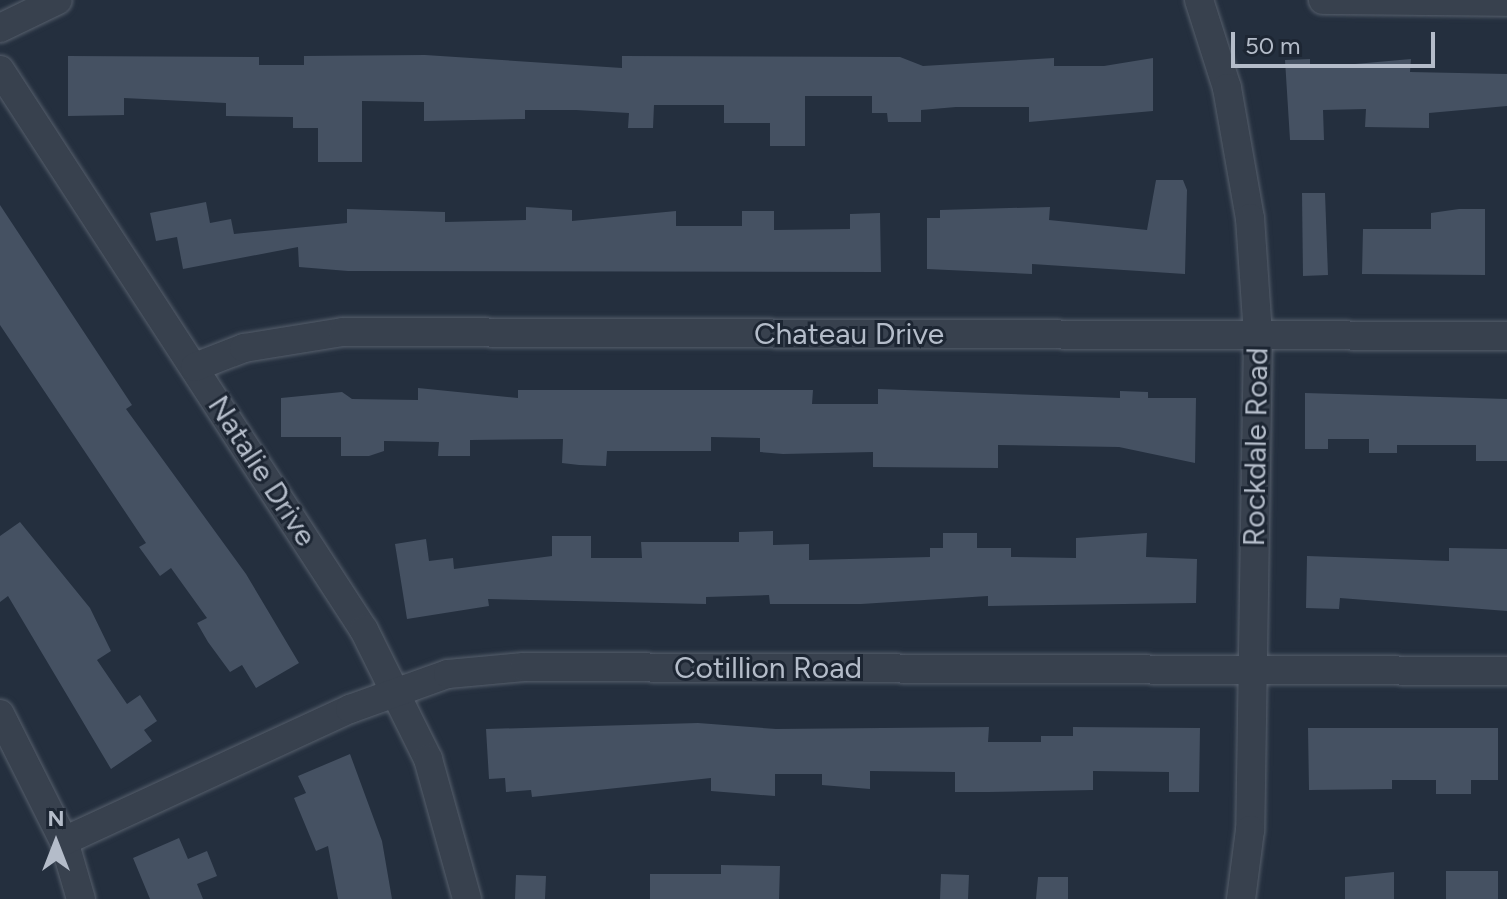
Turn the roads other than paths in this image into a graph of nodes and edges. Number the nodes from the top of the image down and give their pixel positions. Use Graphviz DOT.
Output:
graph roads {
  1 [pos="58,0"];
  2 [pos="1199,0"];
  3 [pos="1323,0"];
  4 [pos="1507,2"];
  5 [pos="0,28"];
  6 [pos="0,70"];
  7 [pos="1258,336"];
  8 [pos="1507,336"];
  9 [pos="195,367"];
  10 [pos="1253,671"];
  11 [pos="1507,671"];
  12 [pos="397,690"];
  13 [pos="0,714"];
  14 [pos="64,841"];
  15 [pos="81,899"];
  16 [pos="467,899"];
  17 [pos="1241,899"];
  1 -- 5 [label="street"];
  2 -- 7 [label="street, Rockdale Road"];
  3 -- 4 [label="street"];
  6 -- 9 [label="street, Natalie Drive"];
  7 -- 8 [label="street, Chateau Drive"];
  7 -- 9 [label="street, Chateau Drive"];
  7 -- 10 [label="street, Rockdale Road"];
  9 -- 12 [label="street, Natalie Drive"];
  10 -- 11 [label="street, Cotillion Road"];
  10 -- 12 [label="street, Cotillion Road"];
  10 -- 17 [label="street, Rockdale Road"];
  12 -- 14 [label="street, Cotillion Road"];
  12 -- 16 [label="street, Natalie Drive"];
  13 -- 14 [label="street"];
  14 -- 15 [label="street"];
}
